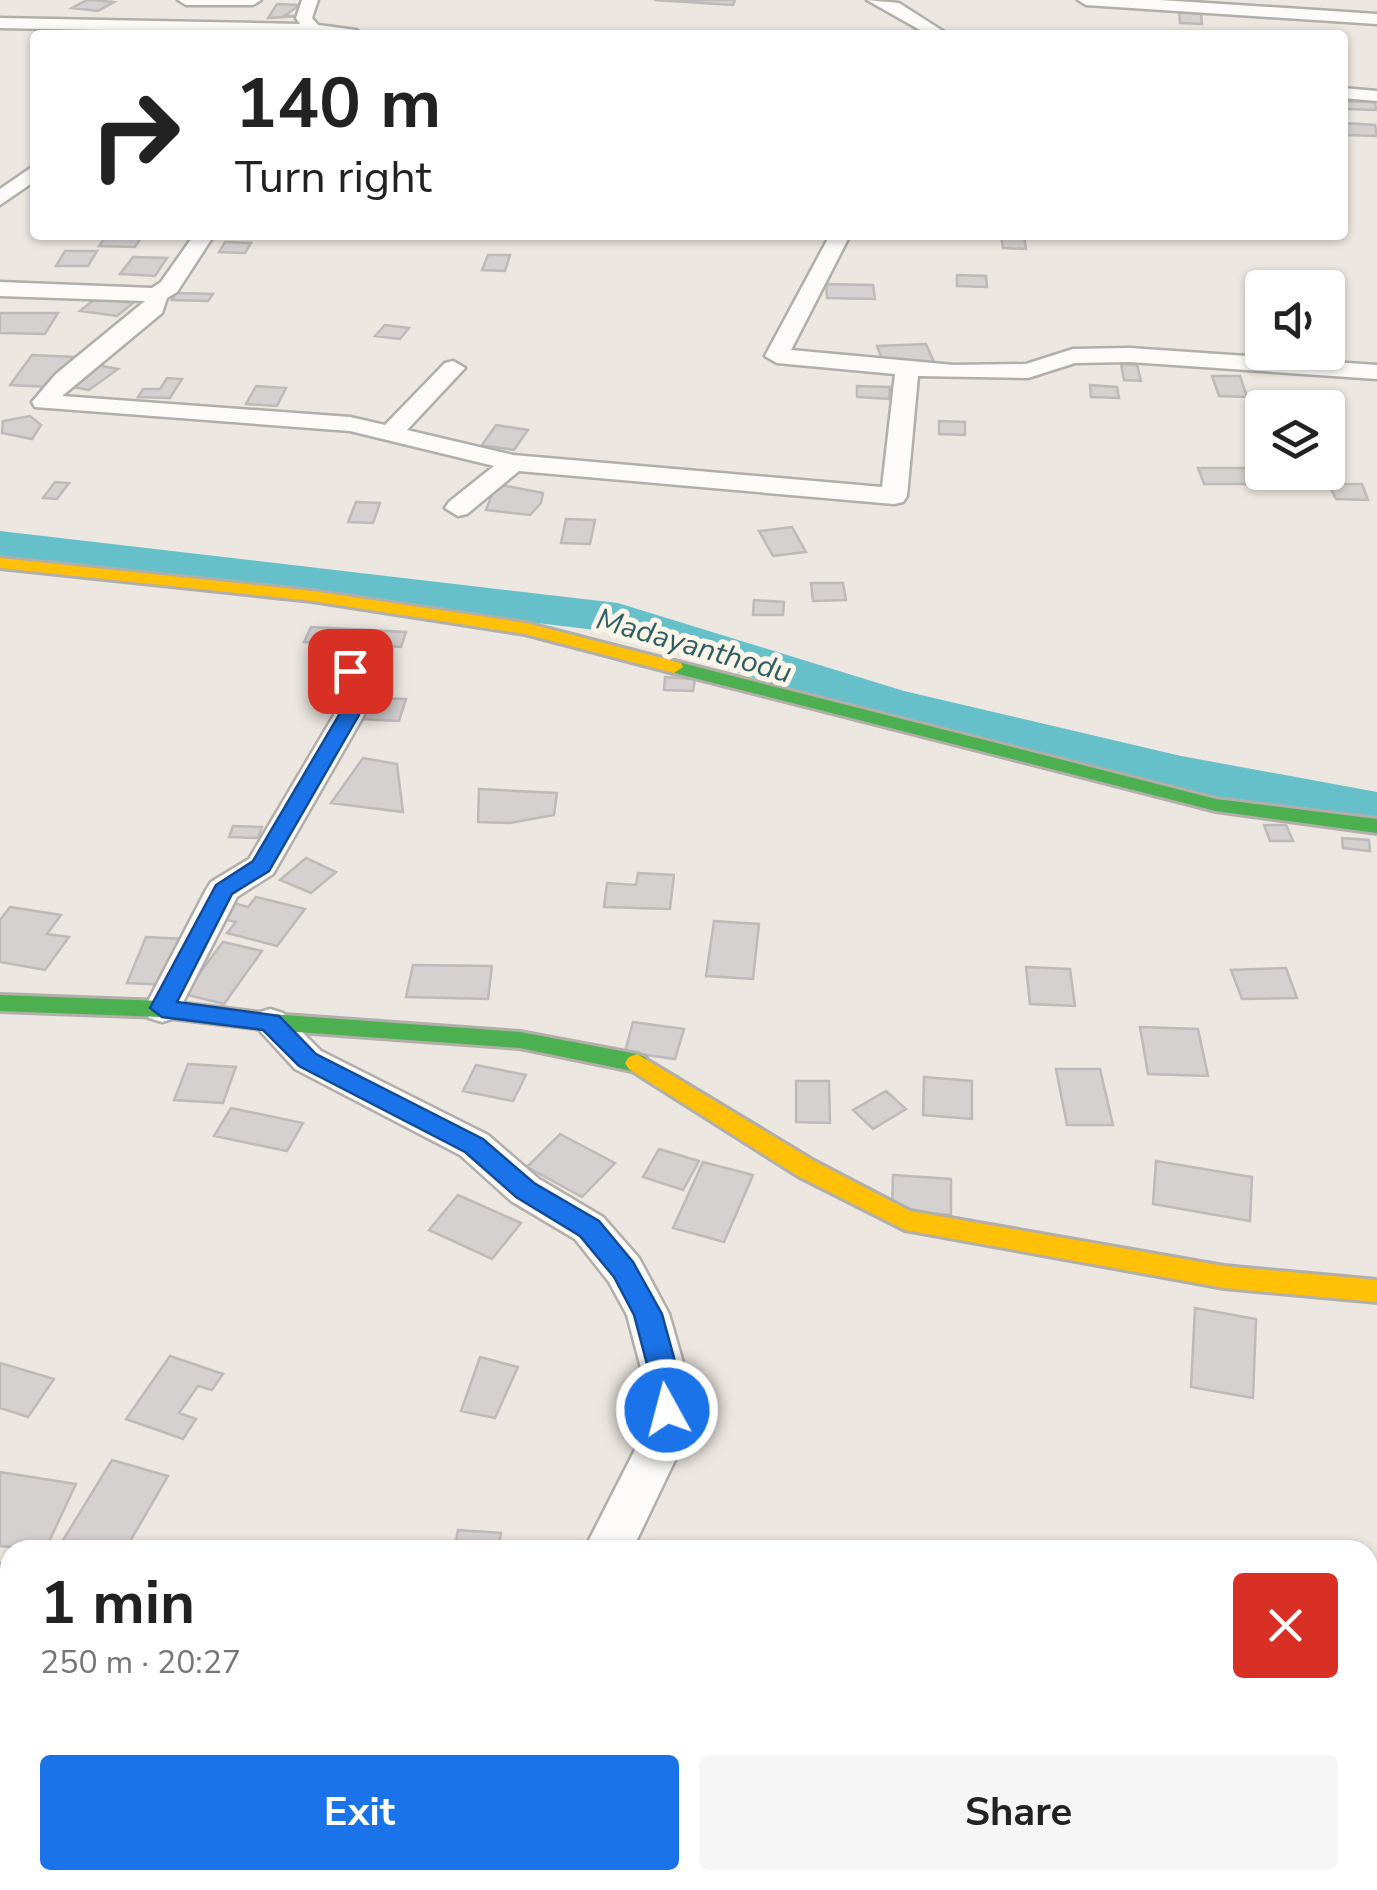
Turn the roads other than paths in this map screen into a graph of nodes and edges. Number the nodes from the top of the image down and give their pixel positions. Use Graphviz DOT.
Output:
graph roads {
  1 [pos="186,0"];
  2 [pos="253,0"];
  3 [pos="295,0"];
  4 [pos="310,0"];
  5 [pos="874,0"];
  6 [pos="1086,0"];
  7 [pos="1377,18"];
  8 [pos="0,23"];
  9 [pos="313,30"];
  10 [pos="933,30"];
  11 [pos="1348,94"];
  12 [pos="1377,96"];
  13 [pos="30,175"];
  14 [pos="0,199"];
  15 [pos="201,240"];
  16 [pos="837,240"];
  17 [pos="0,289"];
  18 [pos="157,295"];
  19 [pos="453,368"];
  20 [pos="907,370"];
  21 [pos="1377,372"];
  22 [pos="390,434"];
  23 [pos="512,462"];
  24 [pos="458,508"];
  25 [pos="0,563"];
  26 [pos="350,671"];
  27 [pos="1377,826"];
  28 [pos="0,1003"];
  29 [pos="162,1008"];
  30 [pos="270,1022"];
  31 [pos="1377,1291"];
  32 [pos="613,1540"];
  1 -- 2 [label="street"];
  3 -- 4 [label="street"];
  4 -- 9 [label="street"];
  5 -- 10 [label="street"];
  6 -- 7 [label="street"];
  8 -- 9 [label="street"];
  11 -- 12 [label="street"];
  13 -- 14 [label="street"];
  15 -- 18 [label="street"];
  16 -- 20 [label="street"];
  17 -- 18 [label="street"];
  18 -- 22 [label="street"];
  19 -- 22 [label="street"];
  20 -- 21 [label="street"];
  20 -- 23 [label="street"];
  22 -- 23 [label="street"];
  23 -- 24 [label="street"];
  25 -- 27 [label="street"];
  26 -- 29 [label="street"];
  28 -- 29 [label="street"];
  29 -- 30 [label="street"];
  30 -- 31 [label="street"];
  30 -- 32 [label="street"];
}
